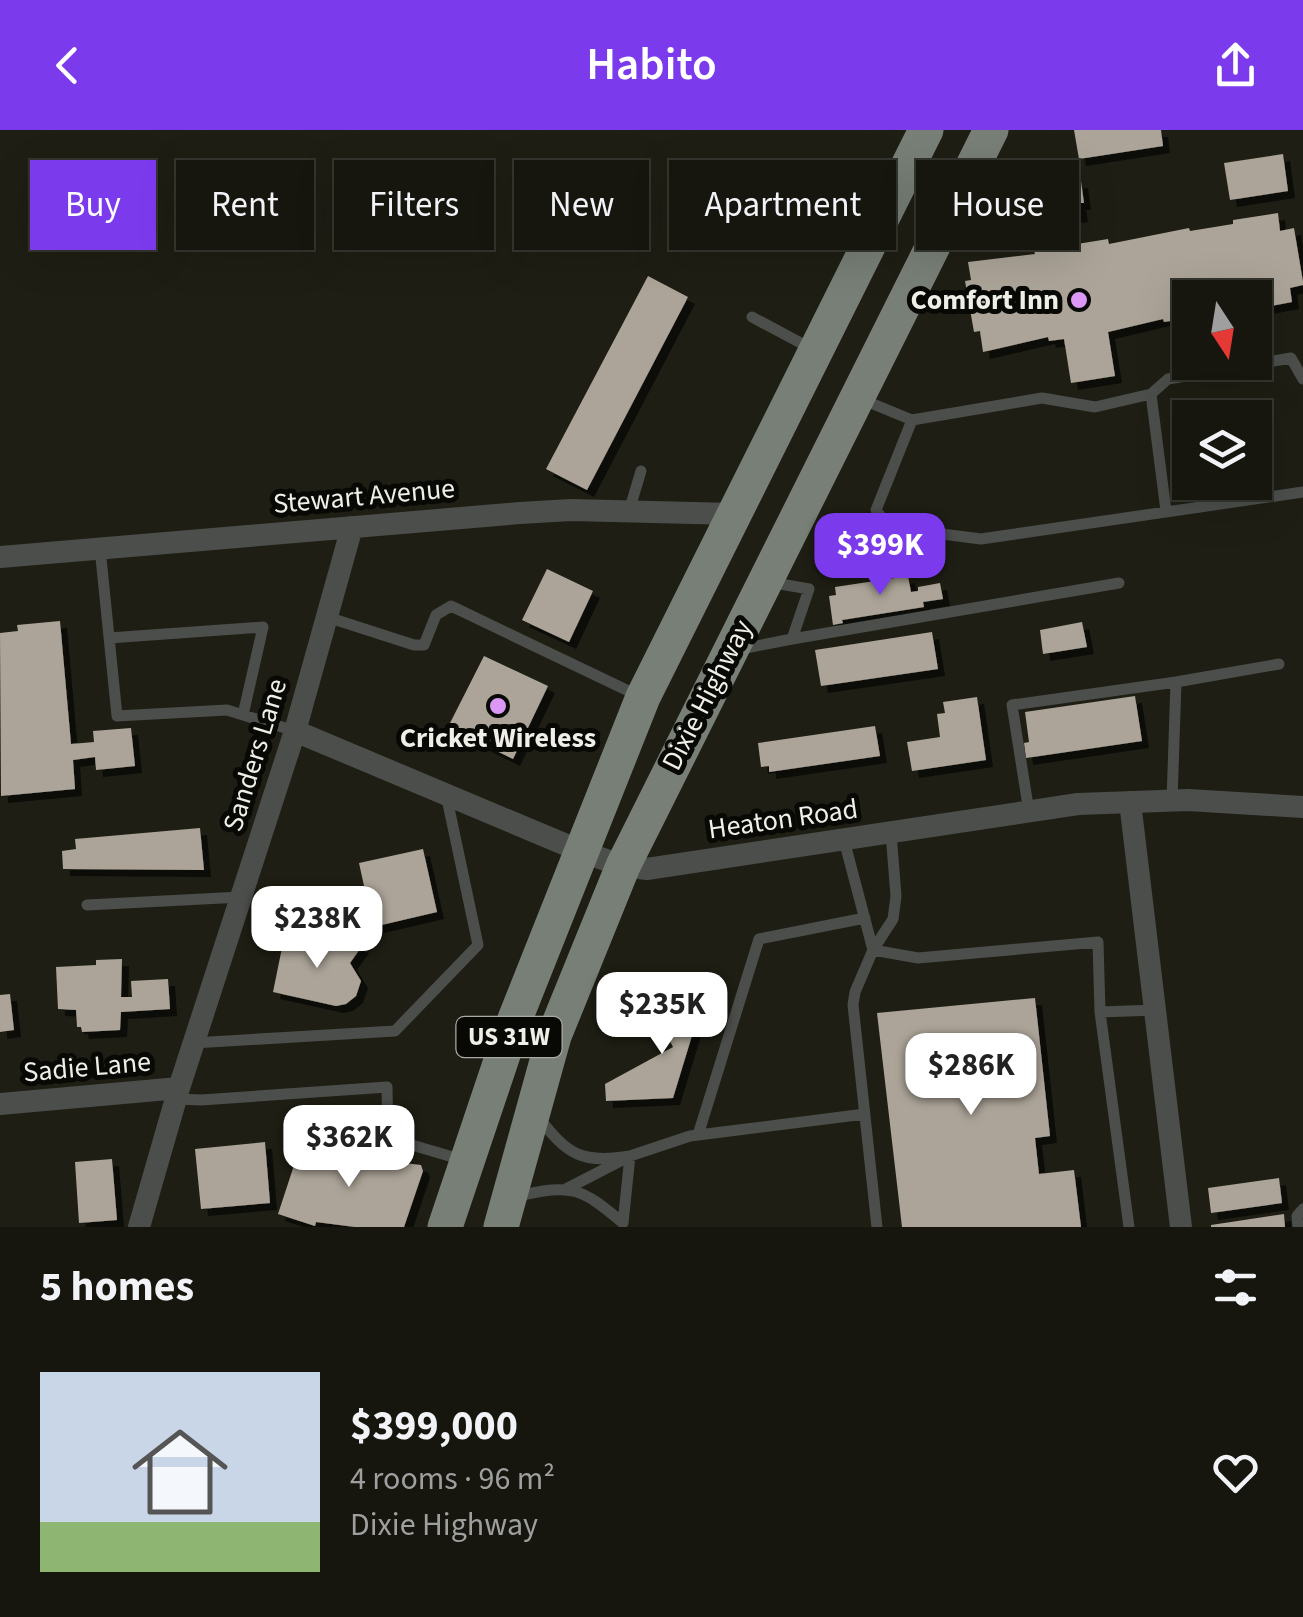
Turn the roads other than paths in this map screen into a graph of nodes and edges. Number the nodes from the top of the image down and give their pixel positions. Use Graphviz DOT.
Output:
graph roads {
  1 [pos="926,130"];
  2 [pos="991,130"];
  3 [pos="752,317"];
  4 [pos="816,351"];
  5 [pos="1303,379"];
  6 [pos="1151,394"];
  7 [pos="857,398"];
  8 [pos="912,420"];
  9 [pos="642,470"];
  10 [pos="1303,492"];
  11 [pos="629,511"];
  12 [pos="1166,511"];
  13 [pos="734,514"];
  14 [pos="352,527"];
  15 [pos="100,548"];
  16 [pos="0,557"];
  17 [pos="765,581"];
  18 [pos="1119,582"];
  19 [pos="327,616"];
  20 [pos="109,638"];
  21 [pos="792,639"];
  22 [pos="729,652"];
  23 [pos="1279,664"];
  24 [pos="1176,682"];
  25 [pos="643,698"];
  26 [pos="243,715"];
  27 [pos="296,732"];
  28 [pos="446,793"];
  29 [pos="1172,801"];
  30 [pos="1130,802"];
  31 [pos="1303,806"];
  32 [pos="1030,812"];
  33 [pos="891,833"];
  34 [pos="844,840"];
  35 [pos="583,852"];
  36 [pos="623,866"];
  37 [pos="241,896"];
  38 [pos="87,905"];
  39 [pos="865,918"];
  40 [pos="873,950"];
  41 [pos="1156,1010"];
  42 [pos="1100,1012"];
  43 [pos="194,1043"];
  44 [pos="178,1094"];
  45 [pos="0,1104"];
  46 [pos="534,1110"];
  47 [pos="865,1114"];
  48 [pos="698,1135"];
  49 [pos="630,1156"];
  50 [pos="467,1162"];
  51 [pos="566,1189"];
  52 [pos="1303,1209"];
  53 [pos="505,1213"];
  54 [pos="623,1225"];
  55 [pos="138,1227"];
  56 [pos="445,1227"];
  57 [pos="877,1227"];
  58 [pos="1129,1227"];
  59 [pos="1181,1227"];
  60 [pos="1298,1227"];
  1 -- 4 [label="main road, Dixie Highway / US 31W"];
  2 -- 7 [label="main road, Dixie Highway / US 31W"];
  3 -- 4 [label="lane"];
  4 -- 13 [label="main road, Dixie Highway / US 31W"];
  5 -- 6 [label="lane"];
  6 -- 8 [label="lane"];
  6 -- 12 [label="lane"];
  7 -- 8 [label="lane"];
  7 -- 17 [label="main road, Dixie Highway / US 31W"];
  8 -- 12 [label="lane"];
  9 -- 11 [label="lane"];
  10 -- 12 [label="lane"];
  11 -- 13 [label="street, Stewart Avenue"];
  11 -- 14 [label="street, Stewart Avenue"];
  13 -- 25 [label="main road, Dixie Highway / US 31W"];
  14 -- 15 [label="street, Stewart Avenue"];
  14 -- 19 [label="street, Sanders Lane"];
  15 -- 16 [label="street, Stewart Avenue"];
  15 -- 20 [label="lane"];
  17 -- 21 [label="lane"];
  17 -- 22 [label="main road, Dixie Highway / US 31W"];
  18 -- 21 [label="lane"];
  19 -- 25 [label="lane"];
  19 -- 27 [label="street, Sanders Lane"];
  20 -- 26 [label="lane"];
  20 -- 26 [label="lane"];
  21 -- 22 [label="lane"];
  22 -- 36 [label="main road, Dixie Highway / US 31W"];
  23 -- 24 [label="lane"];
  24 -- 29 [label="lane"];
  24 -- 32 [label="lane"];
  25 -- 35 [label="main road, Dixie Highway / US 31W"];
  26 -- 27 [label="lane"];
  27 -- 28 [label="street, Heaton Road"];
  27 -- 37 [label="street, Sanders Lane"];
  28 -- 35 [label="street, Heaton Road"];
  28 -- 43 [label="lane"];
  29 -- 30 [label="street, Heaton Road"];
  29 -- 31 [label="street, Heaton Road"];
  30 -- 32 [label="street, Heaton Road"];
  30 -- 41 [label="street"];
  32 -- 33 [label="street, Heaton Road"];
  33 -- 34 [label="street, Heaton Road"];
  33 -- 40 [label="lane"];
  34 -- 36 [label="street, Heaton Road"];
  34 -- 39 [label="lane"];
  35 -- 36 [label="street, Heaton Road"];
  35 -- 50 [label="main road, Dixie Highway / US 31W"];
  36 -- 46 [label="main road, Dixie Highway / US 31W"];
  37 -- 38 [label="lane"];
  37 -- 43 [label="street, Sanders Lane"];
  39 -- 40 [label="lane"];
  39 -- 48 [label="lane"];
  40 -- 42 [label="lane"];
  40 -- 47 [label="lane"];
  41 -- 42 [label="lane"];
  41 -- 59 [label="street"];
  42 -- 58 [label="lane"];
  43 -- 44 [label="street, Sanders Lane"];
  44 -- 45 [label="street, Sadie Lane"];
  44 -- 50 [label="lane"];
  44 -- 55 [label="street, Sanders Lane"];
  46 -- 49 [label="lane"];
  46 -- 53 [label="main road, Dixie Highway / US 31W"];
  47 -- 48 [label="lane"];
  47 -- 57 [label="lane"];
  48 -- 49 [label="lane"];
  49 -- 51 [label="lane"];
  49 -- 54 [label="lane"];
  50 -- 56 [label="main road, Dixie Highway / US 31W"];
  51 -- 53 [label="lane"];
  51 -- 54 [label="lane"];
  52 -- 60 [label="lane"];
}
